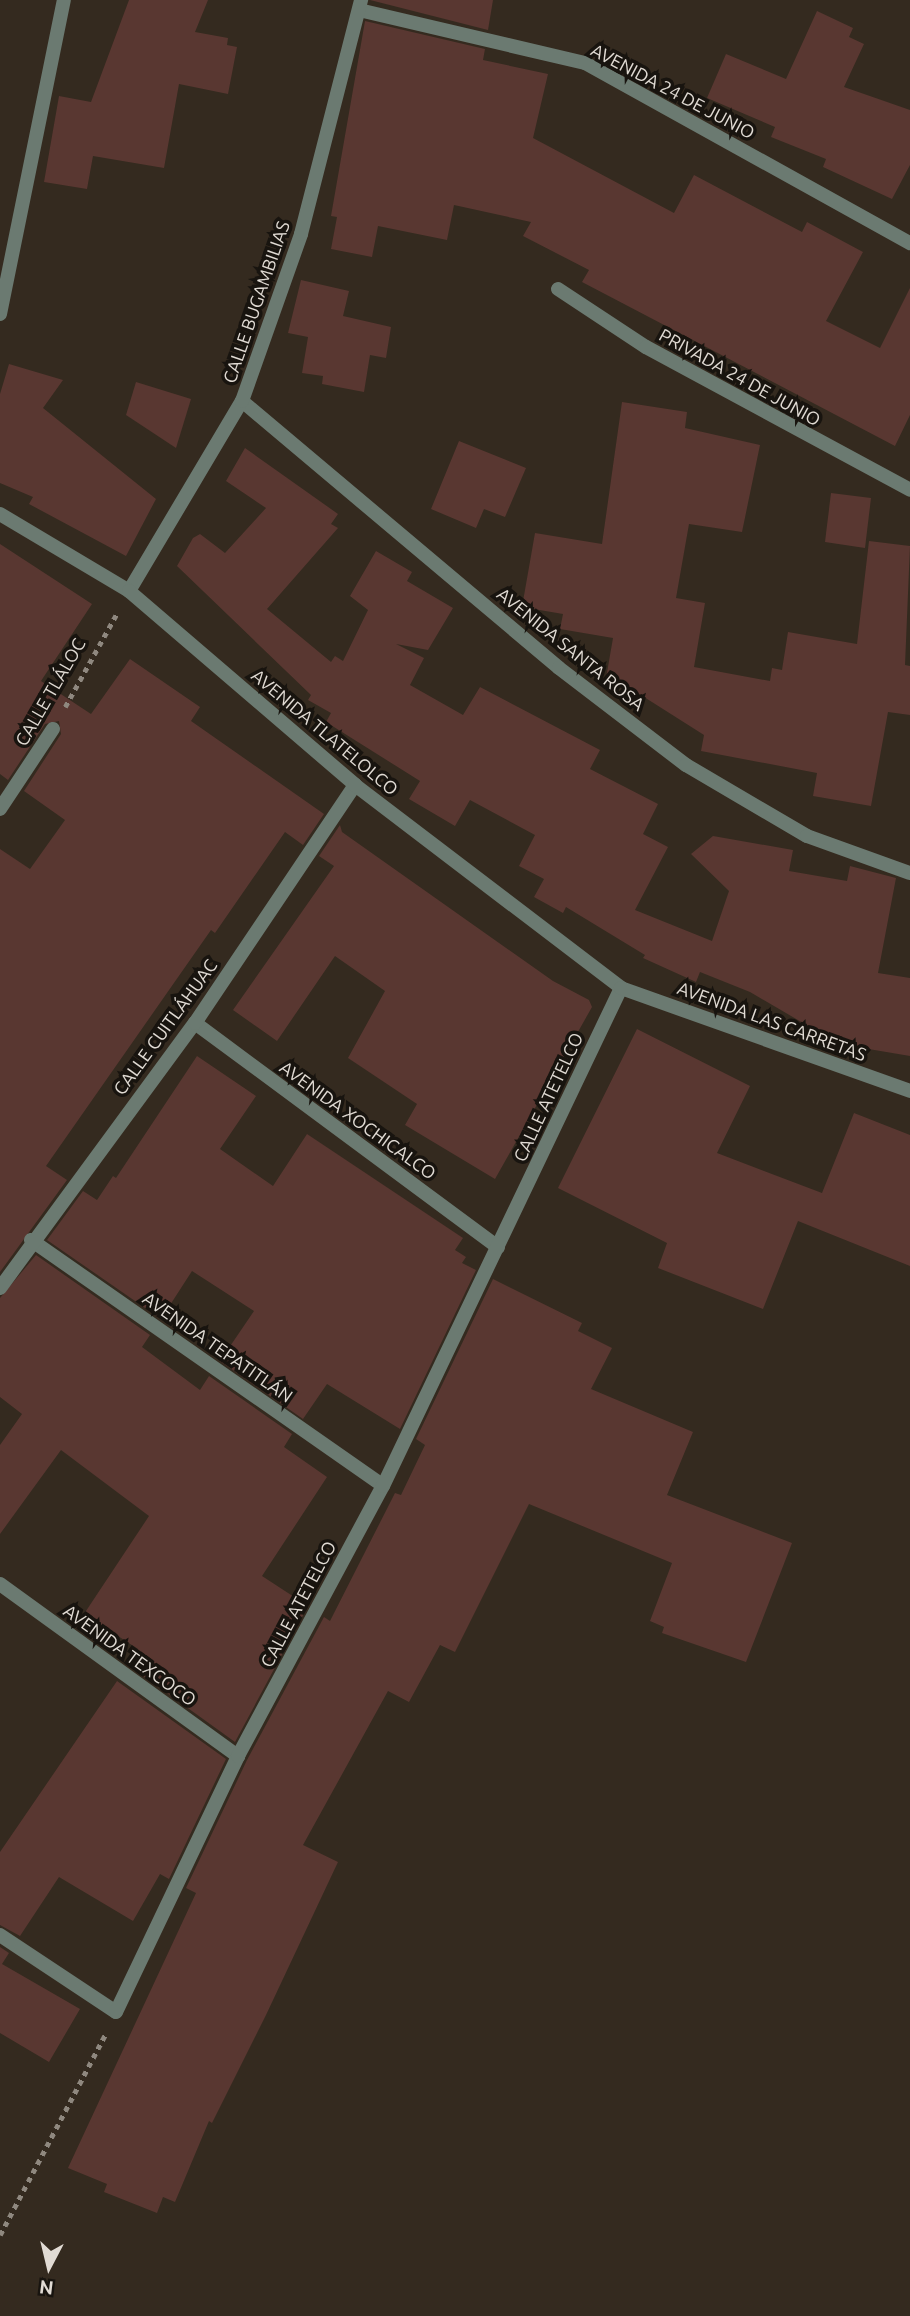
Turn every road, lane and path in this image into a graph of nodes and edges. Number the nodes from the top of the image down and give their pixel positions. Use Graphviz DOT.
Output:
graph roads {
  1 [pos="64,0"];
  2 [pos="360,5"];
  3 [pos="910,243"];
  4 [pos="558,289"];
  5 [pos="0,314"];
  6 [pos="242,401"];
  7 [pos="910,490"];
  8 [pos="0,514"];
  9 [pos="129,591"];
  10 [pos="53,729"];
  11 [pos="355,785"];
  12 [pos="0,809"];
  13 [pos="910,873"];
  14 [pos="621,988"];
  15 [pos="195,1023"];
  16 [pos="910,1091"];
  17 [pos="31,1240"];
  18 [pos="498,1247"];
  19 [pos="0,1288"];
  20 [pos="383,1486"];
  21 [pos="0,1584"];
  22 [pos="238,1756"];
  23 [pos="0,1935"];
  24 [pos="116,2012"];
  25 [pos="0,2235"];
  1 -- 5 [label="street"];
  2 -- 3 [label="street, AVENIDA 24 DE JUNIO"];
  2 -- 6 [label="street, CALLE BUGAMBILIAS"];
  4 -- 7 [label="street, PRIVADA 24 DE JUNIO"];
  6 -- 9 [label="street, CALLE BUGAMBILIAS"];
  6 -- 13 [label="street, AVENIDA SANTA ROSA"];
  8 -- 9 [label="street, AVENIDA TLATELOLCO"];
  9 -- 10 [label="path, CALLE TLÁLOC"];
  9 -- 11 [label="street, AVENIDA TLATELOLCO"];
  10 -- 12 [label="street, CALLE TLÁLOC"];
  11 -- 14 [label="street, AVENIDA TLATELOLCO"];
  11 -- 15 [label="street, CALLE CUITLÁHUAC"];
  14 -- 16 [label="street, AVENIDA LAS CARRETAS"];
  14 -- 18 [label="street, CALLE ATETELCO"];
  15 -- 17 [label="street, CALLE CUITLÁHUAC"];
  15 -- 18 [label="street, AVENIDA XOCHICALCO"];
  17 -- 19 [label="street, CALLE CUITLÁHUAC"];
  17 -- 20 [label="street, AVENIDA TEPATITLÁN"];
  18 -- 20 [label="street, CALLE ATETELCO"];
  20 -- 22 [label="street, CALLE ATETELCO"];
  21 -- 22 [label="street, AVENIDA TEXCOCO"];
  22 -- 24 [label="street, CALLE ATETELCO"];
  23 -- 24 [label="street"];
  24 -- 25 [label="path"];
}
